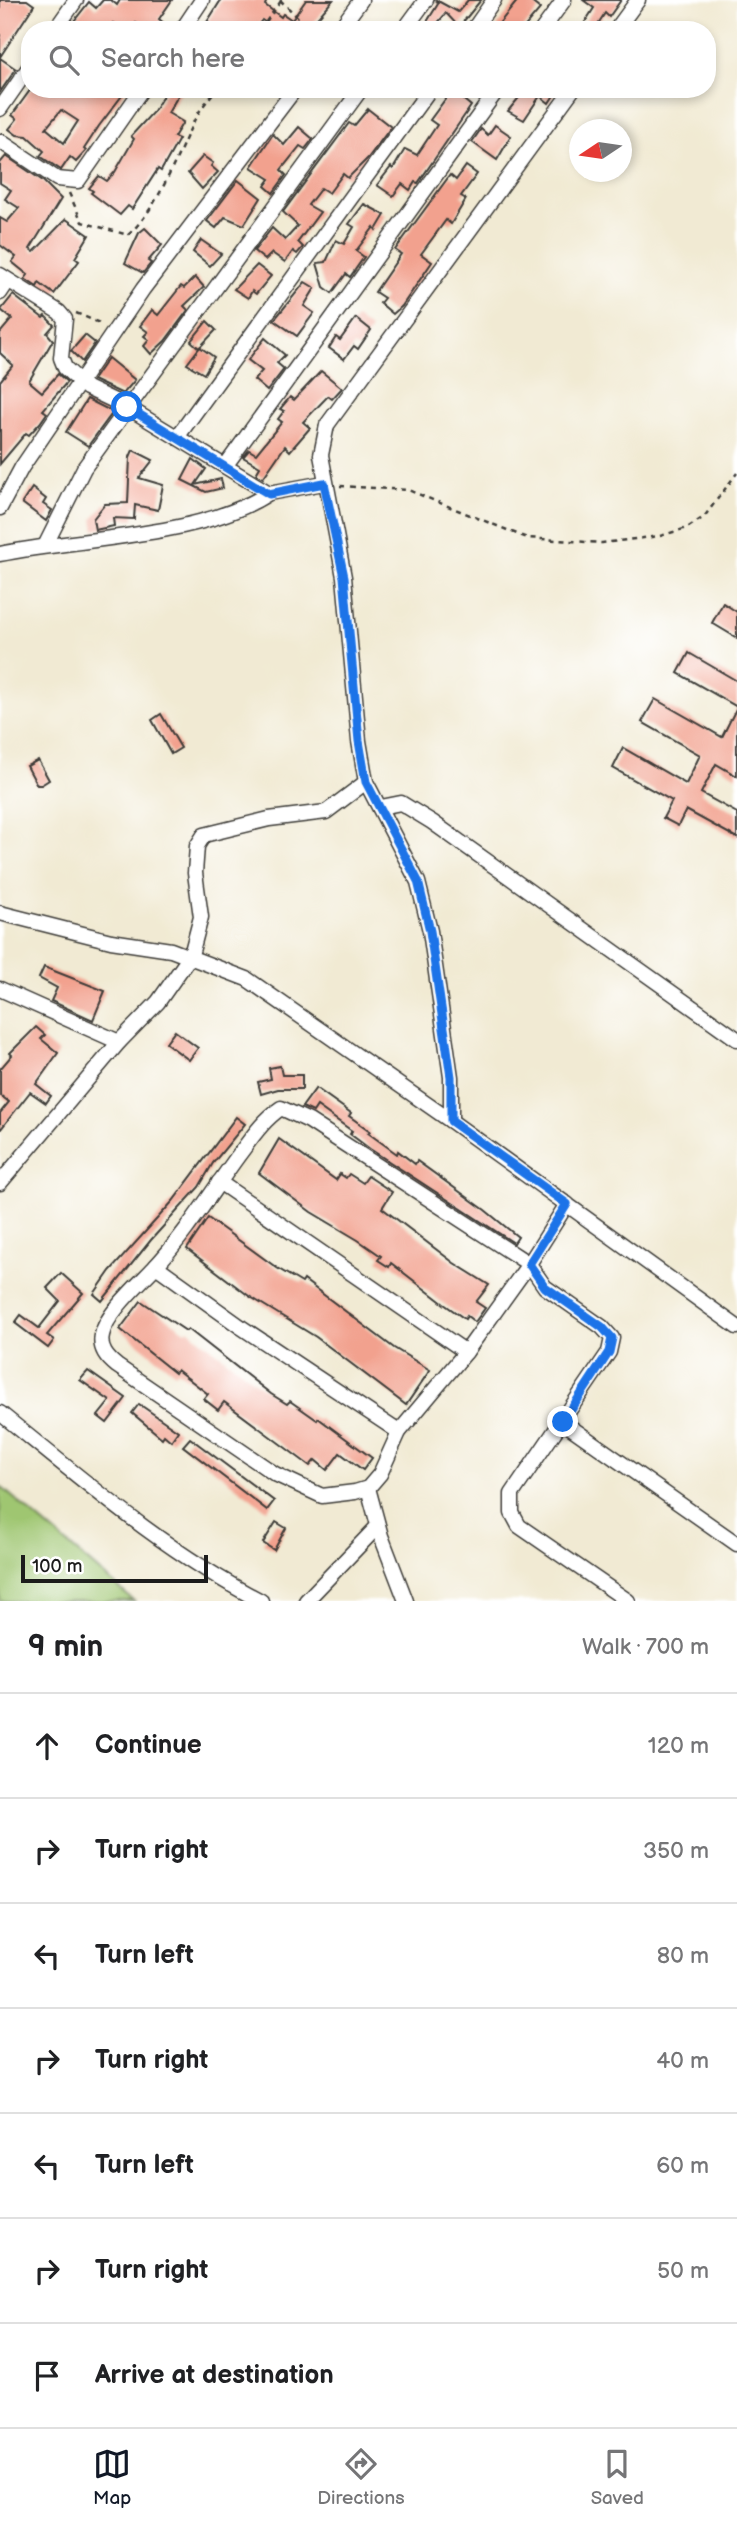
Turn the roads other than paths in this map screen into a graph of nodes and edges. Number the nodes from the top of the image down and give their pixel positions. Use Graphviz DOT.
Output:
graph roads {
  1 [pos="76,0"];
  2 [pos="202,0"];
  3 [pos="361,0"];
  4 [pos="426,0"];
  5 [pos="494,0"];
  6 [pos="564,0"];
  7 [pos="638,0"];
  8 [pos="61,21"];
  9 [pos="188,21"];
  10 [pos="346,21"];
  11 [pos="411,21"];
  12 [pos="479,21"];
  13 [pos="549,21"];
  14 [pos="623,21"];
  15 [pos="21,79"];
  16 [pos="136,98"];
  17 [pos="288,98"];
  18 [pos="354,98"];
  19 [pos="423,98"];
  20 [pos="491,98"];
  21 [pos="566,98"];
  22 [pos="0,109"];
  23 [pos="0,141"];
  24 [pos="3,283"];
  25 [pos="80,382"];
  26 [pos="127,407"];
  27 [pos="178,436"];
  28 [pos="226,465"];
  29 [pos="324,483"];
  30 [pos="269,494"];
  31 [pos="0,508"];
  32 [pos="46,544"];
  33 [pos="0,554"];
  34 [pos="366,782"];
  35 [pos="381,807"];
  36 [pos="0,912"];
  37 [pos="191,956"];
  38 [pos="2,994"];
  39 [pos="737,1039"];
  40 [pos="119,1042"];
  41 [pos="451,1121"];
  42 [pos="219,1182"];
  43 [pos="0,1183"];
  44 [pos="567,1204"];
  45 [pos="529,1264"];
  46 [pos="156,1266"];
  47 [pos="737,1327"];
  48 [pos="466,1352"];
  49 [pos="0,1413"];
  50 [pos="563,1422"];
  51 [pos="399,1433"];
  52 [pos="368,1488"];
  53 [pos="378,1526"];
  54 [pos="737,1544"];
  55 [pos="309,1600"];
  56 [pos="261,1601"];
  57 [pos="406,1601"];
  58 [pos="628,1601"];
  1 -- 8 [label="street"];
  2 -- 9 [label="street"];
  3 -- 10 [label="street"];
  4 -- 11 [label="street"];
  5 -- 12 [label="street"];
  6 -- 13 [label="street"];
  7 -- 14 [label="street"];
  15 -- 22 [label="street"];
  16 -- 23 [label="street"];
  17 -- 25 [label="street"];
  18 -- 26 [label="street"];
  19 -- 27 [label="street"];
  20 -- 28 [label="street"];
  21 -- 29 [label="street"];
  24 -- 25 [label="street"];
  25 -- 26 [label="street"];
  25 -- 31 [label="street"];
  26 -- 27 [label="street"];
  26 -- 32 [label="street"];
  27 -- 28 [label="street"];
  28 -- 30 [label="street"];
  29 -- 30 [label="street"];
  29 -- 34 [label="street"];
  30 -- 32 [label="street"];
  32 -- 33 [label="street"];
  34 -- 35 [label="street"];
  34 -- 37 [label="street"];
  35 -- 39 [label="street"];
  35 -- 41 [label="street"];
  36 -- 37 [label="street"];
  37 -- 40 [label="street"];
  37 -- 41 [label="street"];
  38 -- 40 [label="street"];
  40 -- 43 [label="street"];
  41 -- 44 [label="street"];
  42 -- 45 [label="street"];
  42 -- 46 [label="street"];
  42 -- 48 [label="street"];
  44 -- 45 [label="street"];
  44 -- 47 [label="street"];
  45 -- 48 [label="street"];
  45 -- 50 [label="street"];
  46 -- 51 [label="street"];
  46 -- 52 [label="street"];
  48 -- 51 [label="street"];
  49 -- 56 [label="street"];
  50 -- 54 [label="street"];
  50 -- 58 [label="street"];
  51 -- 52 [label="street"];
  52 -- 53 [label="street"];
  53 -- 55 [label="street"];
  53 -- 57 [label="street"];
}
